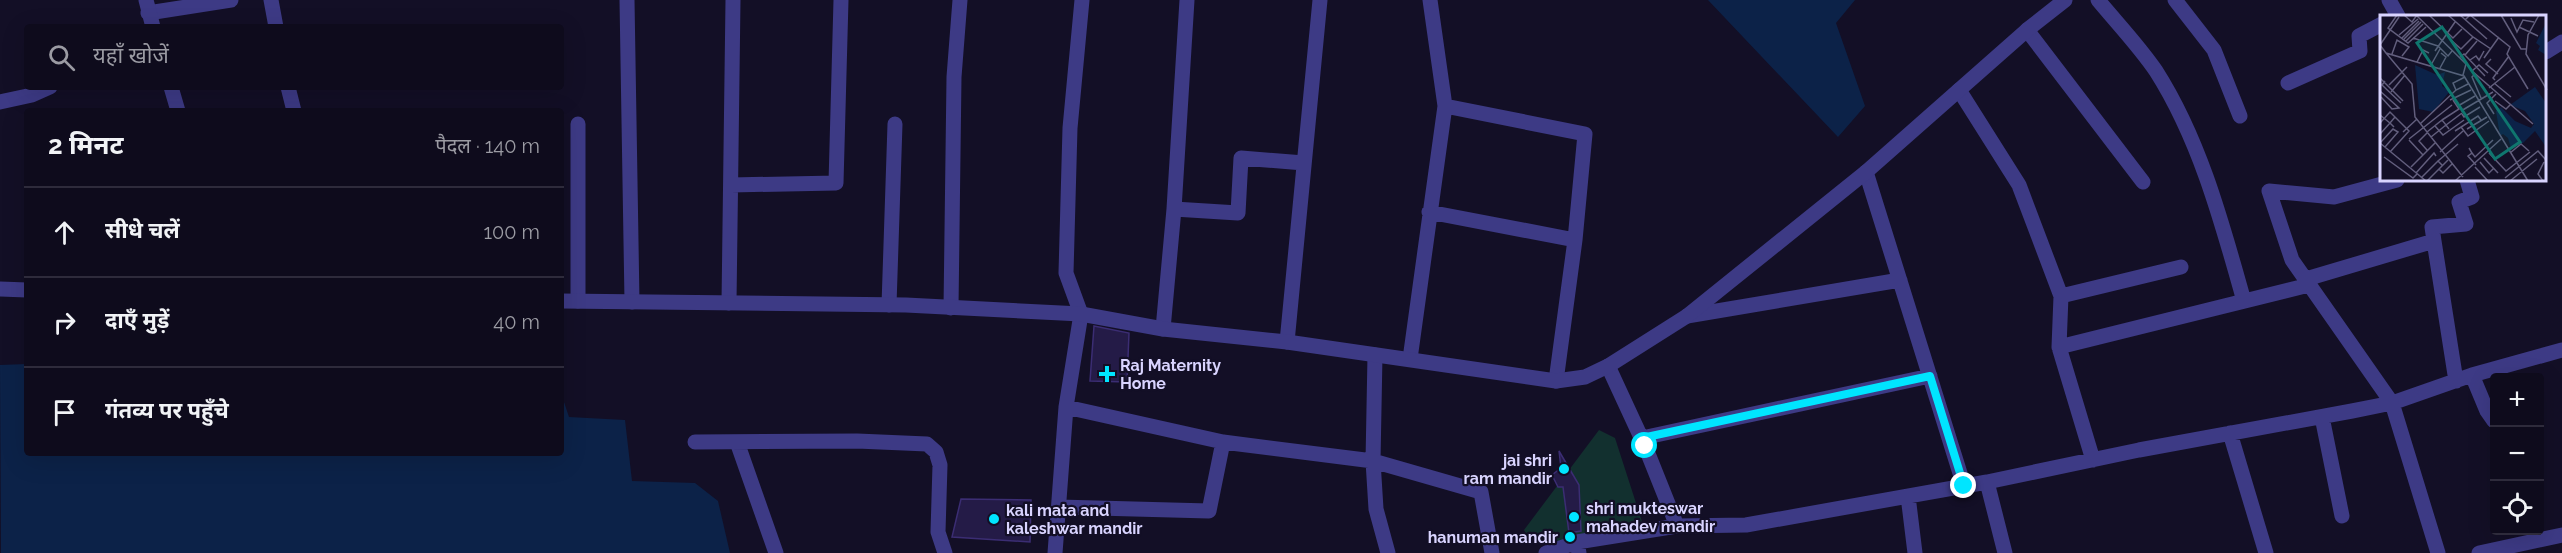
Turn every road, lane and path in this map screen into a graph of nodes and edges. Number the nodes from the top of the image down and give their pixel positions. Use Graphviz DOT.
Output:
graph roads {
  1 [pos="231,0"];
  2 [pos="271,0"];
  3 [pos="627,0"];
  4 [pos="733,0"];
  5 [pos="841,0"];
  6 [pos="960,0"];
  7 [pos="1082,0"];
  8 [pos="1186,0"];
  9 [pos="1320,0"];
  10 [pos="1430,0"];
  11 [pos="2065,0"];
  12 [pos="2098,0"];
  13 [pos="2175,0"];
  14 [pos="2390,0"];
  15 [pos="149,13"];
  16 [pos="2398,15"];
  17 [pos="275,24"];
  18 [pos="2380,25"];
  19 [pos="2027,30"];
  20 [pos="2562,42"];
  21 [pos="2547,50"];
  22 [pos="2288,82"];
  23 [pos="43,90"];
  24 [pos="172,90"];
  25 [pos="289,90"];
  26 [pos="1959,90"];
  27 [pos="0,102"];
  28 [pos="1445,106"];
  29 [pos="177,108"];
  30 [pos="293,108"];
  31 [pos="2240,116"];
  32 [pos="578,124"];
  33 [pos="895,124"];
  34 [pos="1304,163"];
  35 [pos="1866,172"];
  36 [pos="2143,182"];
  37 [pos="2390,182"];
  38 [pos="2468,182"];
  39 [pos="731,185"];
  40 [pos="1174,209"];
  41 [pos="1429,212"];
  42 [pos="1575,240"];
  43 [pos="2434,241"];
  44 [pos="2181,267"];
  45 [pos="1900,280"];
  46 [pos="2307,282"];
  47 [pos="0,289"];
  48 [pos="24,290"];
  49 [pos="2061,296"];
  50 [pos="564,301"];
  51 [pos="578,301"];
  52 [pos="2244,301"];
  53 [pos="632,302"];
  54 [pos="729,303"];
  55 [pos="889,305"];
  56 [pos="951,308"];
  57 [pos="1081,314"];
  58 [pos="1688,316"];
  59 [pos="1162,329"];
  60 [pos="1287,342"];
  61 [pos="2059,347"];
  62 [pos="2562,350"];
  63 [pos="1375,355"];
  64 [pos="1410,359"];
  65 [pos="1608,366"];
  66 [pos="2472,375"];
  67 [pos="1930,376"];
  68 [pos="1556,381"];
  69 [pos="2456,381"];
  70 [pos="2392,403"];
  71 [pos="1066,407"];
  72 [pos="2490,415"];
  73 [pos="2322,417"];
  74 [pos="2230,434"];
  75 [pos="1642,438"];
  76 [pos="695,441"];
  77 [pos="737,442"];
  78 [pos="1222,442"];
  79 [pos="2093,460"];
  80 [pos="1373,461"];
  81 [pos="1987,482"];
  82 [pos="1964,486"];
  83 [pos="1908,496"];
  84 [pos="1059,507"];
  85 [pos="2342,516"];
  86 [pos="1677,526"];
  87 [pos="2562,535"];
  88 [pos="1578,547"];
  89 [pos="2490,552"];
  90 [pos="776,553"];
  91 [pos="945,553"];
  92 [pos="1055,553"];
  93 [pos="1388,553"];
  94 [pos="1492,553"];
  95 [pos="1546,553"];
  96 [pos="1915,553"];
  97 [pos="2005,553"];
  98 [pos="2266,553"];
  99 [pos="2438,553"];
  1 -- 15 [label="street"];
  2 -- 17 [label="street"];
  3 -- 53 [label="street"];
  4 -- 39 [label="street"];
  5 -- 39 [label="street"];
  6 -- 56 [label="street"];
  7 -- 57 [label="street"];
  8 -- 40 [label="street"];
  9 -- 34 [label="street"];
  10 -- 28 [label="street"];
  11 -- 19 [label="street"];
  12 -- 52 [label="street"];
  13 -- 31 [label="street"];
  14 -- 16 [label="street"];
  18 -- 22 [label="street"];
  19 -- 26 [label="street"];
  19 -- 36 [label="street"];
  20 -- 21 [label="street"];
  23 -- 27 [label="street"];
  24 -- 29 [label="street"];
  25 -- 30 [label="street"];
  26 -- 35 [label="street"];
  26 -- 49 [label="street"];
  28 -- 41 [label="street"];
  28 -- 42 [label="street"];
  32 -- 51 [label="street"];
  33 -- 55 [label="street"];
  34 -- 40 [label="street"];
  34 -- 60 [label="street"];
  35 -- 45 [label="street"];
  35 -- 58 [label="street"];
  37 -- 46 [label="street"];
  38 -- 43 [label="street"];
  39 -- 54 [label="street"];
  40 -- 59 [label="street"];
  41 -- 42 [label="street"];
  41 -- 64 [label="street"];
  42 -- 68 [label="street"];
  43 -- 46 [label="street"];
  43 -- 69 [label="street"];
  44 -- 49 [label="street"];
  45 -- 58 [label="street"];
  45 -- 67 [label="street"];
  46 -- 52 [label="street"];
  46 -- 70 [label="street"];
  47 -- 48 [label="street"];
  49 -- 61 [label="street"];
  50 -- 51 [label="street"];
  51 -- 53 [label="street"];
  52 -- 61 [label="street"];
  53 -- 54 [label="street"];
  54 -- 55 [label="street"];
  55 -- 56 [label="street"];
  56 -- 57 [label="street"];
  57 -- 59 [label="street"];
  57 -- 71 [label="street"];
  58 -- 65 [label="street"];
  59 -- 60 [label="street"];
  60 -- 63 [label="street"];
  61 -- 79 [label="street"];
  62 -- 66 [label="street"];
  63 -- 64 [label="street"];
  63 -- 80 [label="street"];
  64 -- 68 [label="street"];
  65 -- 68 [label="street"];
  65 -- 75 [label="street"];
  66 -- 69 [label="street"];
  66 -- 72 [label="street"];
  67 -- 75 [label="street"];
  67 -- 82 [label="street"];
  69 -- 70 [label="street"];
  70 -- 73 [label="street"];
  70 -- 99 [label="street"];
  71 -- 78 [label="street"];
  71 -- 84 [label="street"];
  73 -- 74 [label="street"];
  73 -- 85 [label="street"];
  74 -- 79 [label="street"];
  74 -- 98 [label="street"];
  75 -- 86 [label="street"];
  76 -- 77 [label="street"];
  77 -- 90 [label="street"];
  77 -- 91 [label="street"];
  78 -- 80 [label="street"];
  78 -- 84 [label="street"];
  79 -- 81 [label="street"];
  80 -- 93 [label="street"];
  80 -- 94 [label="street"];
  81 -- 82 [label="street"];
  81 -- 97 [label="street"];
  82 -- 83 [label="street"];
  83 -- 86 [label="street"];
  83 -- 96 [label="street"];
  84 -- 92 [label="street"];
  86 -- 88 [label="street"];
  87 -- 89 [label="street"];
  88 -- 95 [label="street"];
}
